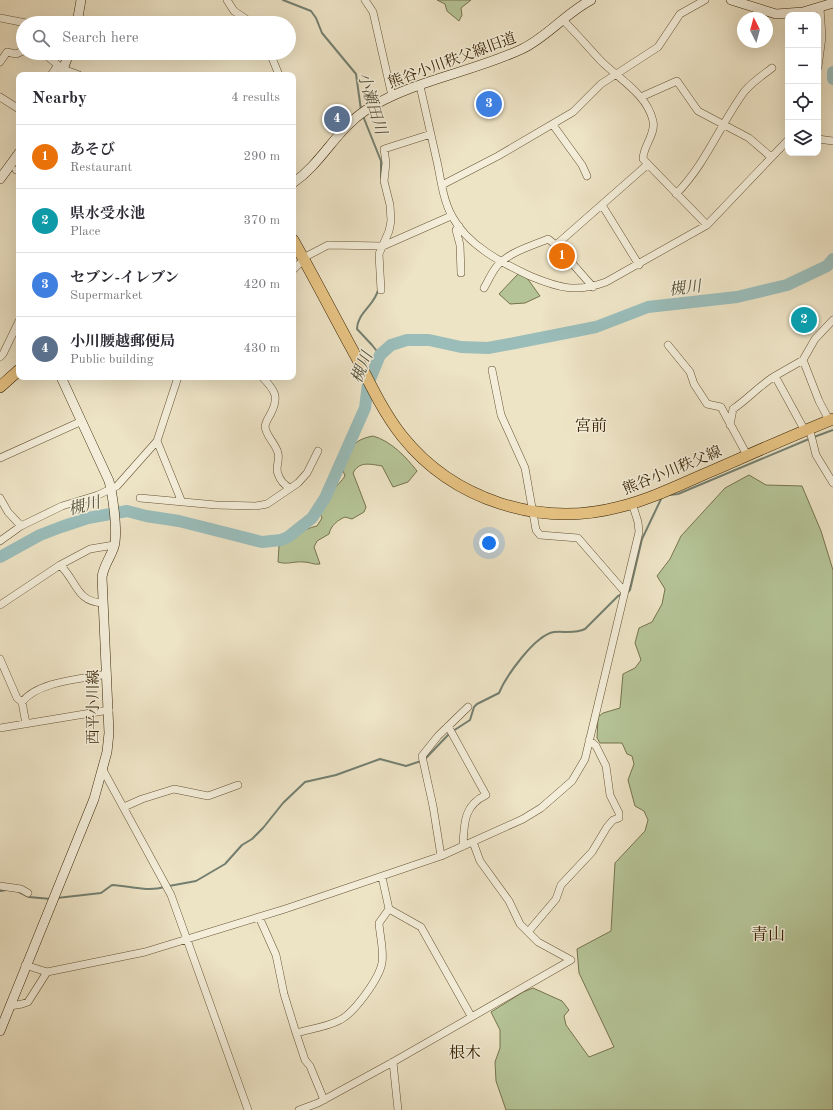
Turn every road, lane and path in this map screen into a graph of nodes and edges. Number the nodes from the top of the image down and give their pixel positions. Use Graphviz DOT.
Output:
graph roads {
  1 [pos="81,0"];
  2 [pos="227,0"];
  3 [pos="366,0"];
  4 [pos="591,0"];
  5 [pos="705,0"];
  6 [pos="731,0"];
  7 [pos="833,3"];
  8 [pos="820,8"];
  9 [pos="78,16"];
  10 [pos="242,16"];
  11 [pos="0,18"];
  12 [pos="563,20"];
  13 [pos="16,21"];
  14 [pos="821,48"];
  15 [pos="16,54"];
  16 [pos="50,60"];
  17 [pos="65,60"];
  18 [pos="273,60"];
  19 [pos="0,62"];
  20 [pos="772,68"];
  21 [pos="61,70"];
  22 [pos="278,72"];
  23 [pos="615,73"];
  24 [pos="420,86"];
  25 [pos="392,96"];
  26 [pos="0,97"];
  27 [pos="641,97"];
  28 [pos="16,107"];
  29 [pos="723,123"];
  30 [pos="552,125"];
  31 [pos="430,134"];
  32 [pos="821,139"];
  33 [pos="831,140"];
  34 [pos="785,143"];
  35 [pos="16,157"];
  36 [pos="771,157"];
  37 [pos="647,165"];
  38 [pos="586,176"];
  39 [pos="0,179"];
  40 [pos="296,180"];
  41 [pos="442,184"];
  42 [pos="676,194"];
  43 [pos="602,205"];
  44 [pos="451,216"];
  45 [pos="706,225"];
  46 [pos="459,226"];
  47 [pos="556,244"];
  48 [pos="296,245"];
  49 [pos="383,246"];
  50 [pos="304,259"];
  51 [pos="502,262"];
  52 [pos="639,265"];
  53 [pos="296,267"];
  54 [pos="461,273"];
  55 [pos="593,287"];
  56 [pos="484,288"];
  57 [pos="381,290"];
  58 [pos="833,320"];
  59 [pos="16,327"];
  60 [pos="668,345"];
  61 [pos="0,357"];
  62 [pos="803,360"];
  63 [pos="492,370"];
  64 [pos="16,372"];
  65 [pos="776,376"];
  66 [pos="62,380"];
  67 [pos="177,380"];
  68 [pos="264,380"];
  69 [pos="1,384"];
  70 [pos="831,419"];
  71 [pos="82,421"];
  72 [pos="730,425"];
  73 [pos="807,431"];
  74 [pos="157,441"];
  75 [pos="318,450"];
  76 [pos="747,456"];
  77 [pos="0,458"];
  78 [pos="833,483"];
  79 [pos="290,488"];
  80 [pos="112,493"];
  81 [pos="0,498"];
  82 [pos="140,498"];
  83 [pos="181,500"];
  84 [pos="632,504"];
  85 [pos="532,512"];
  86 [pos="21,526"];
  87 [pos="0,541"];
  88 [pos="115,543"];
  89 [pos="60,565"];
  90 [pos="624,590"];
  91 [pos="103,604"];
  92 [pos="0,605"];
  93 [pos="0,659"];
  94 [pos="108,674"];
  95 [pos="22,702"];
  96 [pos="468,707"];
  97 [pos="110,710"];
  98 [pos="26,724"];
  99 [pos="448,726"];
  100 [pos="0,728"];
  101 [pos="589,740"];
  102 [pos="103,770"];
  103 [pos="238,785"];
  104 [pos="124,807"];
  105 [pos="473,842"];
  106 [pos="463,846"];
  107 [pos="441,856"];
  108 [pos="382,877"];
  109 [pos="0,886"];
  110 [pos="28,893"];
  111 [pos="389,909"];
  112 [pos="259,917"];
  113 [pos="528,932"];
  114 [pos="187,940"];
  115 [pos="25,965"];
  116 [pos="47,972"];
  117 [pos="10,1006"];
  118 [pos="471,1016"];
  119 [pos="0,1031"];
  120 [pos="296,1033"];
  121 [pos="393,1062"];
  122 [pos="324,1100"];
  123 [pos="248,1110"];
  124 [pos="299,1110"];
  125 [pos="398,1110"];
  1 -- 9 [label="main road"];
  2 -- 10 [label="street"];
  3 -- 25 [label="street"];
  4 -- 12 [label="main road, 熊谷小川秩父線旧道"];
  5 -- 23 [label="street"];
  6 -- 8 [label="main road"];
  7 -- 8 [label="main road"];
  8 -- 14 [label="street"];
  11 -- 13 [label="street"];
  12 -- 23 [label="street"];
  12 -- 24 [label="main road, 熊谷小川秩父線旧道"];
  15 -- 19 [label="street"];
  16 -- 21 [label="street"];
  17 -- 21 [label="main road"];
  18 -- 22 [label="street"];
  20 -- 29 [label="street"];
  23 -- 27 [label="street"];
  23 -- 30 [label="street"];
  24 -- 25 [label="main road, 熊谷小川秩父線旧道"];
  24 -- 31 [label="street"];
  25 -- 40 [label="main road, 熊谷小川秩父線旧道"];
  26 -- 28 [label="street"];
  27 -- 29 [label="street"];
  27 -- 37 [label="street"];
  29 -- 36 [label="street"];
  29 -- 42 [label="street"];
  30 -- 38 [label="street"];
  30 -- 41 [label="street"];
  31 -- 41 [label="street"];
  31 -- 49 [label="street"];
  32 -- 33 [label="street"];
  34 -- 36 [label="street"];
  35 -- 39 [label="main road"];
  36 -- 45 [label="street"];
  37 -- 42 [label="street"];
  37 -- 43 [label="street"];
  41 -- 44 [label="street"];
  42 -- 45 [label="street"];
  43 -- 47 [label="street"];
  43 -- 52 [label="street"];
  44 -- 46 [label="street"];
  44 -- 49 [label="street"];
  45 -- 52 [label="street"];
  46 -- 51 [label="street"];
  46 -- 54 [label="street"];
  47 -- 51 [label="street"];
  47 -- 55 [label="street"];
  48 -- 50 [label="main road, 熊谷小川秩父線"];
  49 -- 50 [label="street"];
  49 -- 57 [label="street"];
  50 -- 53 [label="street"];
  50 -- 85 [label="main road, 熊谷小川秩父線"];
  51 -- 55 [label="street"];
  51 -- 56 [label="street"];
  52 -- 55 [label="street"];
  58 -- 62 [label="street"];
  59 -- 61 [label="street"];
  60 -- 72 [label="street"];
  62 -- 65 [label="street"];
  62 -- 70 [label="street"];
  63 -- 85 [label="street"];
  64 -- 69 [label="main road"];
  65 -- 72 [label="street"];
  65 -- 73 [label="street"];
  66 -- 71 [label="main road, 西平小川線"];
  67 -- 74 [label="street"];
  68 -- 79 [label="street"];
  70 -- 73 [label="main road, 熊谷小川秩父線"];
  71 -- 77 [label="street"];
  71 -- 80 [label="main road, 西平小川線"];
  72 -- 76 [label="street"];
  73 -- 76 [label="main road, 熊谷小川秩父線"];
  73 -- 78 [label="street"];
  74 -- 80 [label="street"];
  74 -- 83 [label="street"];
  75 -- 79 [label="street"];
  76 -- 84 [label="main road, 熊谷小川秩父線"];
  79 -- 83 [label="street"];
  80 -- 86 [label="street"];
  80 -- 88 [label="main road, 西平小川線"];
  81 -- 86 [label="street"];
  82 -- 83 [label="street"];
  84 -- 85 [label="main road, 熊谷小川秩父線"];
  84 -- 90 [label="street"];
  85 -- 90 [label="street"];
  86 -- 87 [label="street"];
  88 -- 89 [label="street"];
  88 -- 91 [label="main road, 西平小川線"];
  89 -- 91 [label="street"];
  89 -- 92 [label="street"];
  90 -- 101 [label="street"];
  91 -- 94 [label="main road, 西平小川線"];
  93 -- 95 [label="street"];
  94 -- 95 [label="street"];
  94 -- 97 [label="main road, 西平小川線"];
  95 -- 98 [label="street"];
  96 -- 99 [label="street"];
  97 -- 98 [label="street"];
  97 -- 102 [label="main road, 西平小川線"];
  98 -- 100 [label="street"];
  99 -- 106 [label="street"];
  99 -- 107 [label="street"];
  101 -- 105 [label="street"];
  101 -- 113 [label="street"];
  102 -- 104 [label="street"];
  102 -- 115 [label="main road, 西平小川線"];
  103 -- 104 [label="street"];
  104 -- 114 [label="street"];
  105 -- 106 [label="street"];
  105 -- 113 [label="street"];
  106 -- 107 [label="street"];
  107 -- 108 [label="street"];
  108 -- 111 [label="street"];
  108 -- 112 [label="street"];
  109 -- 110 [label="street"];
  111 -- 118 [label="street"];
  111 -- 120 [label="street"];
  112 -- 114 [label="street"];
  112 -- 120 [label="street"];
  113 -- 118 [label="street"];
  114 -- 116 [label="street"];
  114 -- 123 [label="street"];
  115 -- 116 [label="street"];
  115 -- 117 [label="main road, 西平小川線"];
  116 -- 117 [label="street"];
  117 -- 119 [label="main road, 西平小川線"];
  118 -- 121 [label="street"];
  120 -- 122 [label="street"];
  121 -- 122 [label="street"];
  121 -- 125 [label="street"];
  122 -- 124 [label="street"];
}
